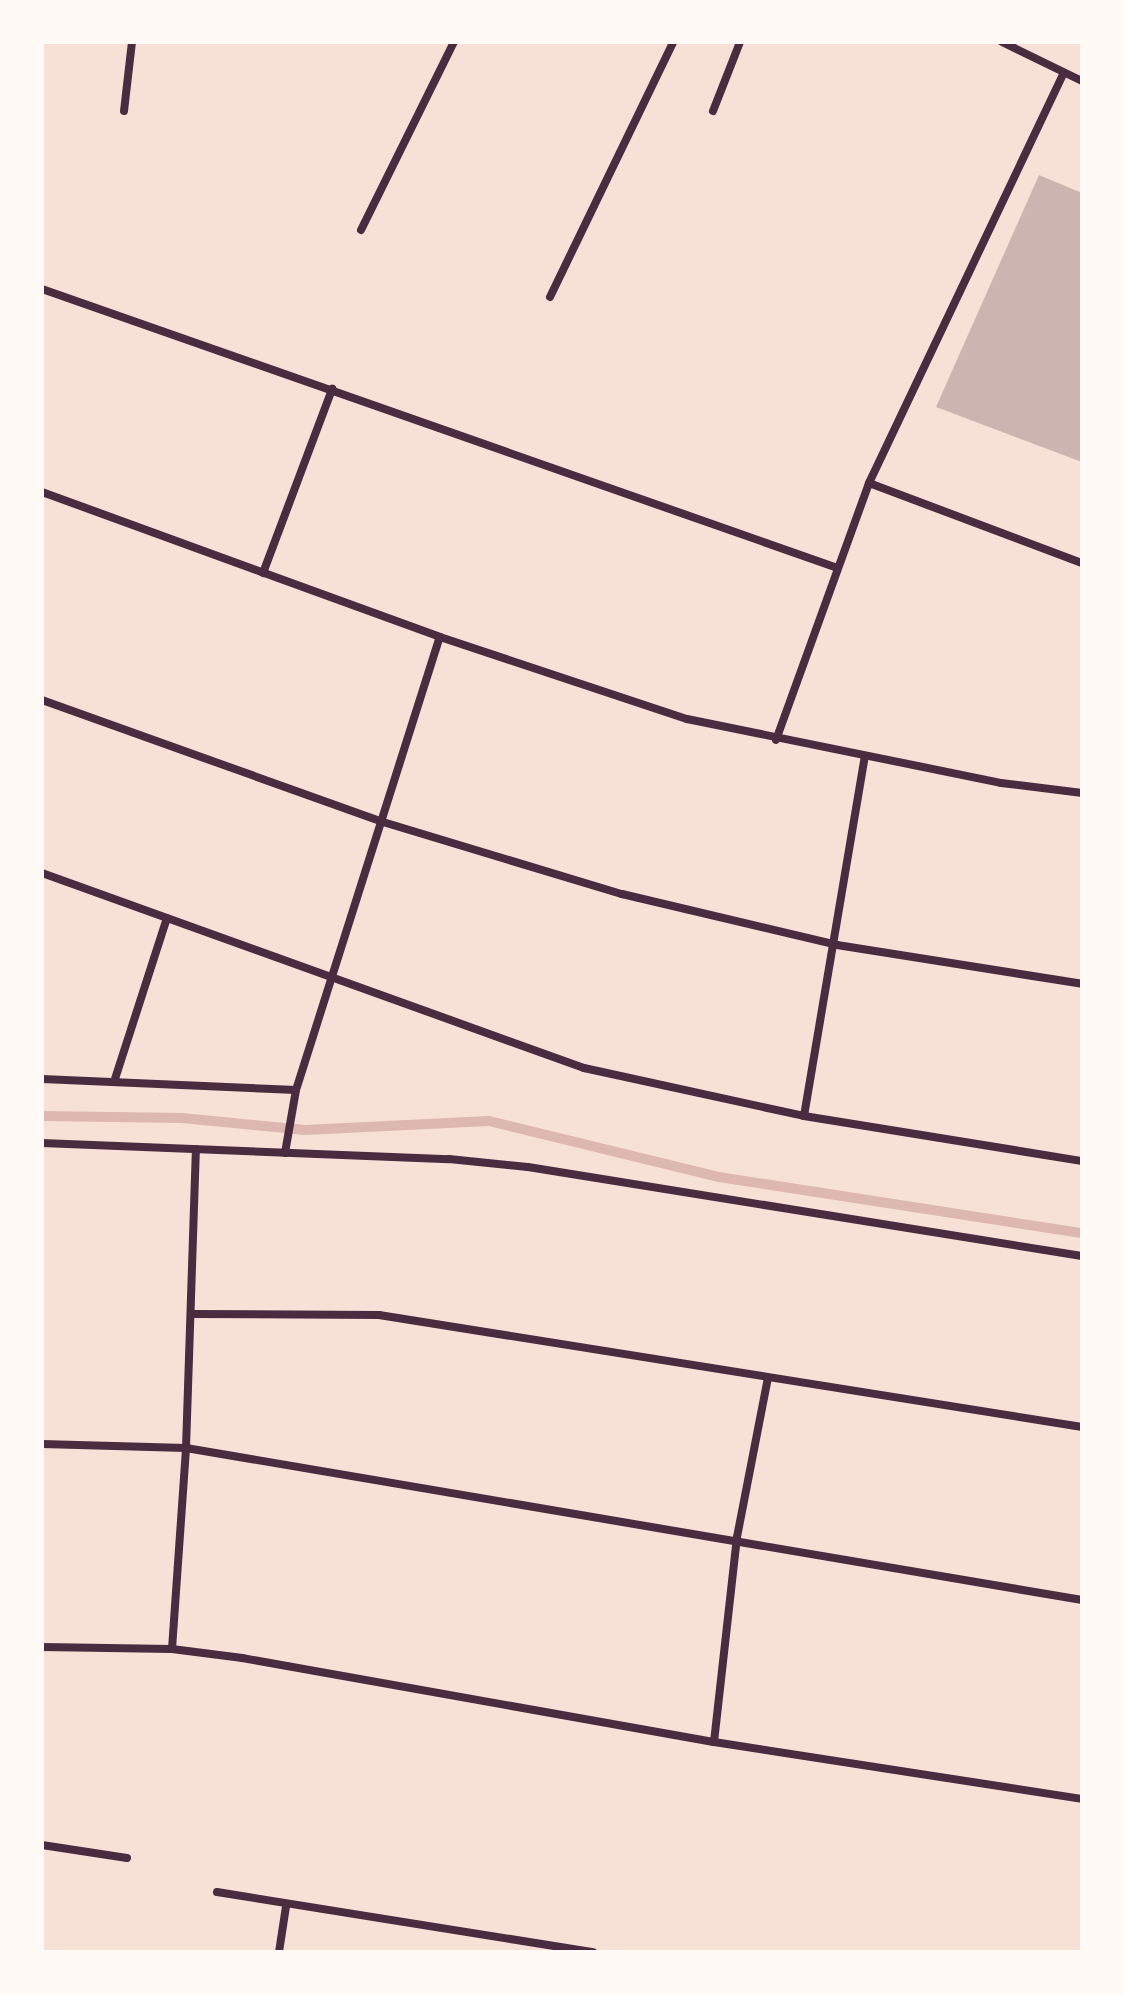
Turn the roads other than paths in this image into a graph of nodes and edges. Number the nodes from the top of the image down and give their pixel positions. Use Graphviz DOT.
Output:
graph roads {
  1 [pos="454,42"];
  2 [pos="673,42"];
  3 [pos="740,42"];
  4 [pos="1002,42"];
  5 [pos="131,46"];
  6 [pos="1064,73"];
  7 [pos="1082,81"];
  8 [pos="124,111"];
  9 [pos="713,111"];
  10 [pos="361,230"];
  11 [pos="42,289"];
  12 [pos="550,297"];
  13 [pos="332,389"];
  14 [pos="869,483"];
  15 [pos="42,492"];
  16 [pos="1082,563"];
  17 [pos="838,568"];
  18 [pos="263,573"];
  19 [pos="440,637"];
  20 [pos="42,700"];
  21 [pos="776,740"];
  22 [pos="865,756"];
  23 [pos="1082,793"];
  24 [pos="383,822"];
  25 [pos="42,873"];
  26 [pos="167,918"];
  27 [pos="837,945"];
  28 [pos="330,980"];
  29 [pos="1082,984"];
  30 [pos="42,1079"];
  31 [pos="114,1082"];
  32 [pos="296,1090"];
  33 [pos="804,1116"];
  34 [pos="42,1143"];
  35 [pos="196,1149"];
  36 [pos="285,1153"];
  37 [pos="1082,1161"];
  38 [pos="1082,1256"];
  39 [pos="191,1314"];
  40 [pos="768,1378"];
  41 [pos="1082,1427"];
  42 [pos="42,1444"];
  43 [pos="186,1448"];
  44 [pos="737,1537"];
  45 [pos="1082,1600"];
  46 [pos="42,1647"];
  47 [pos="172,1649"];
  48 [pos="714,1742"];
  49 [pos="1082,1799"];
  50 [pos="42,1845"];
  51 [pos="127,1858"];
  52 [pos="217,1892"];
  53 [pos="286,1906"];
  54 [pos="279,1952"];
  55 [pos="593,1952"];
  1 -- 10 [label="street"];
  2 -- 12 [label="street"];
  3 -- 9 [label="street"];
  4 -- 6 [label="street"];
  5 -- 8 [label="street"];
  6 -- 7 [label="street"];
  6 -- 14 [label="street"];
  11 -- 13 [label="street"];
  13 -- 17 [label="street"];
  13 -- 18 [label="street"];
  14 -- 16 [label="street"];
  14 -- 17 [label="street"];
  15 -- 18 [label="street"];
  17 -- 21 [label="street"];
  18 -- 19 [label="street"];
  19 -- 21 [label="street"];
  19 -- 24 [label="street"];
  20 -- 24 [label="street"];
  21 -- 22 [label="street"];
  22 -- 23 [label="street"];
  22 -- 27 [label="street"];
  24 -- 27 [label="street"];
  24 -- 28 [label="street"];
  25 -- 26 [label="street"];
  26 -- 28 [label="street"];
  26 -- 31 [label="street"];
  27 -- 29 [label="street"];
  27 -- 33 [label="street"];
  28 -- 32 [label="street"];
  28 -- 33 [label="street"];
  30 -- 31 [label="street"];
  31 -- 32 [label="street"];
  32 -- 36 [label="street"];
  33 -- 37 [label="street"];
  34 -- 35 [label="street"];
  35 -- 36 [label="street"];
  35 -- 39 [label="street"];
  36 -- 38 [label="street"];
  39 -- 40 [label="street"];
  39 -- 43 [label="street"];
  40 -- 41 [label="street"];
  40 -- 44 [label="street"];
  42 -- 43 [label="street"];
  43 -- 44 [label="street"];
  43 -- 47 [label="street"];
  44 -- 45 [label="street"];
  44 -- 48 [label="street"];
  46 -- 47 [label="street"];
  47 -- 48 [label="street"];
  48 -- 49 [label="street"];
  50 -- 51 [label="street"];
  52 -- 53 [label="street"];
  53 -- 54 [label="street"];
  53 -- 55 [label="street"];
}
